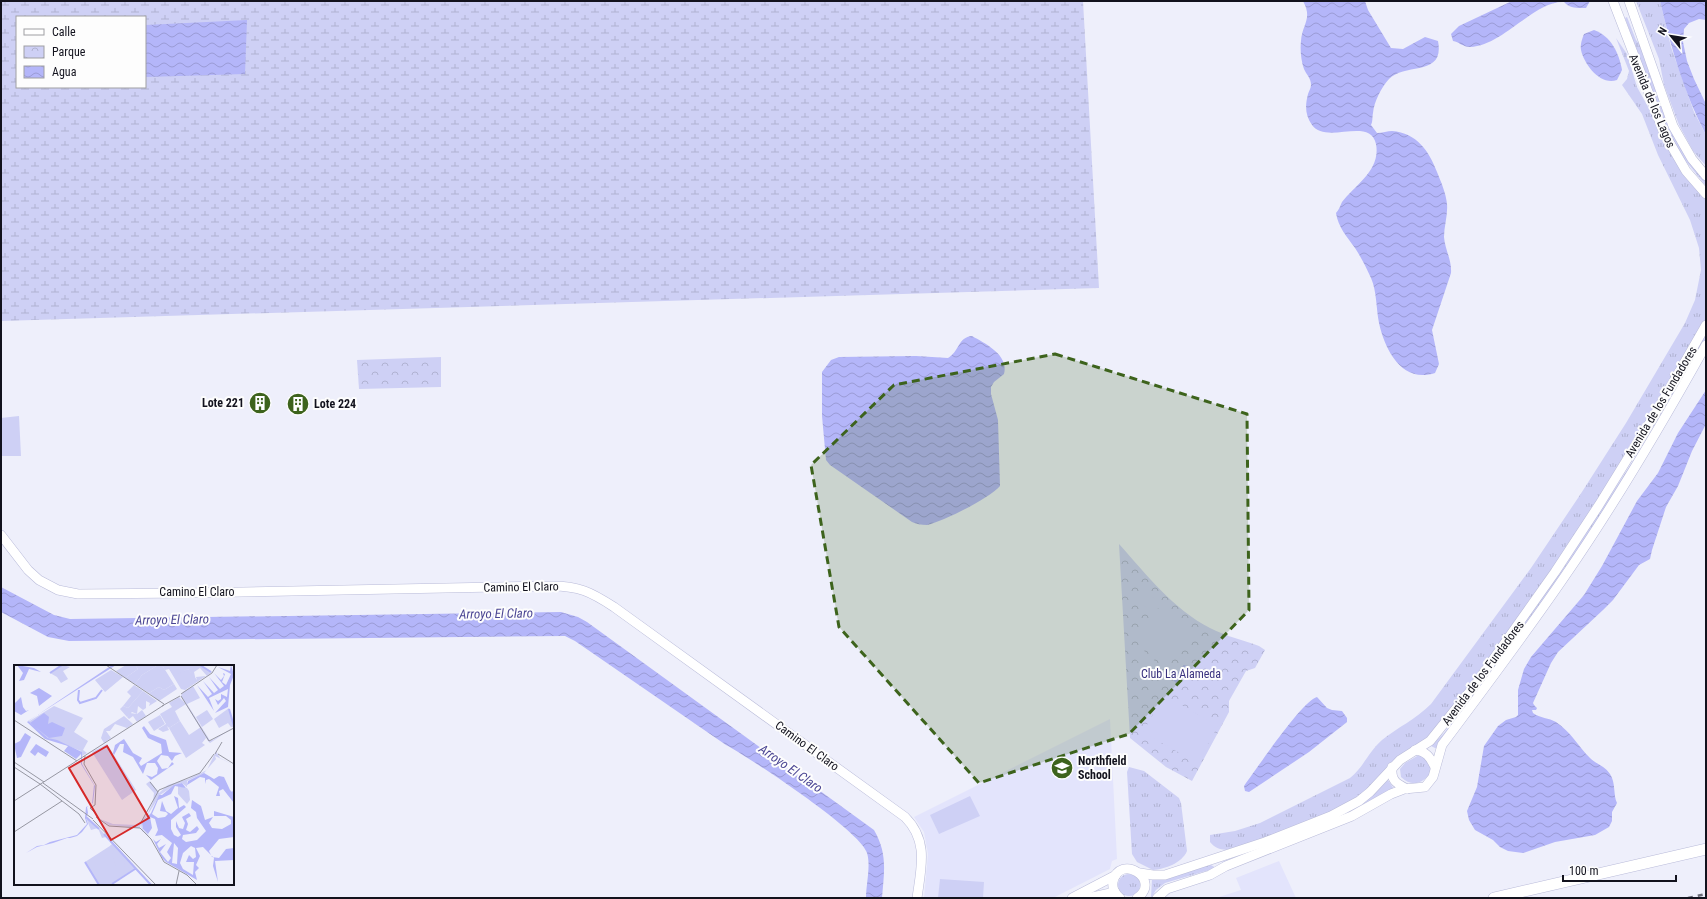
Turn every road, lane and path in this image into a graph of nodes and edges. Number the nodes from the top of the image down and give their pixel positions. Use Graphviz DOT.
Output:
graph roads {
  1 [pos="1613,1"];
  2 [pos="1628,1"];
  3 [pos="1706,176"];
  4 [pos="1706,194"];
  5 [pos="1706,325"];
  6 [pos="1706,345"];
  7 [pos="1,535"];
  8 [pos="1415,750"];
  9 [pos="1392,767"];
  10 [pos="1435,767"];
  11 [pos="1407,789"];
  12 [pos="1706,849"];
  13 [pos="1140,873"];
  14 [pos="1116,875"];
  15 [pos="1117,895"];
  16 [pos="1142,896"];
  17 [pos="917,898"];
  18 [pos="1072,898"];
  19 [pos="1088,898"];
  20 [pos="1156,898"];
  21 [pos="1494,898"];
  1 -- 4 [label="street, Avenida de los Lagos"];
  2 -- 3 [label="street, Avenida de los Lagos"];
  5 -- 8 [label="street, Avenida de los Fundadores"];
  6 -- 10 [label="street, Avenida de los Fundadores"];
  7 -- 17 [label="street, Camino El Claro"];
  8 -- 9 [label="street, Avenida de los Fundadores"];
  8 -- 10 [label="street"];
  9 -- 11 [label="street"];
  9 -- 13 [label="street, Avenida de los Fundadores"];
  10 -- 11 [label="street, Avenida de los Fundadores"];
  11 -- 20 [label="street, Avenida de los Fundadores"];
  12 -- 21 [label="main road"];
  13 -- 14 [label="street, Avenida de los Fundadores"];
  13 -- 16 [label="street"];
  14 -- 15 [label="street"];
  14 -- 18 [label="street"];
  15 -- 19 [label="street"];
}
